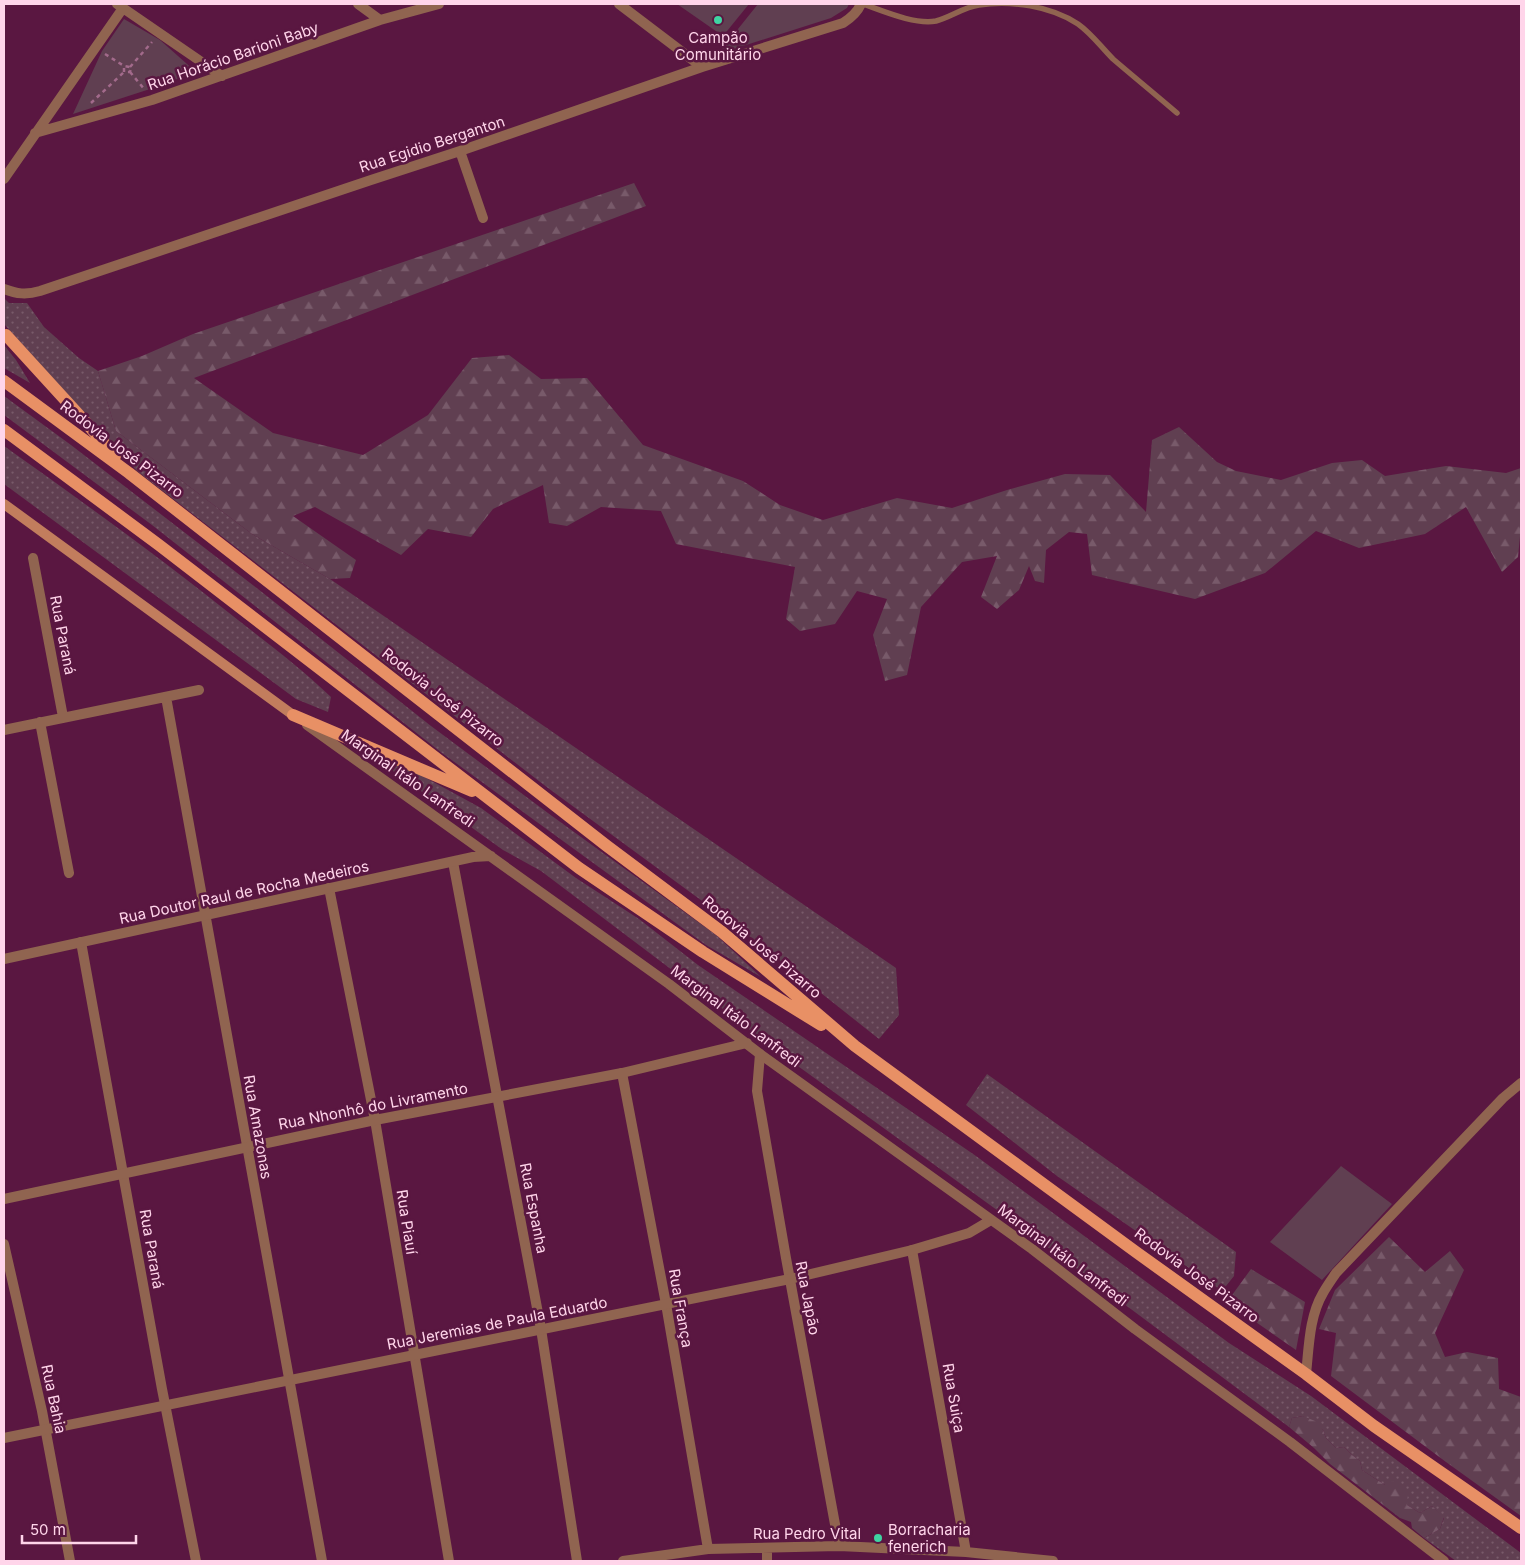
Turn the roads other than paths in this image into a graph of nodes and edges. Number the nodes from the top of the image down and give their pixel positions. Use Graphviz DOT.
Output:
graph roads {
  1 [pos="358,4"];
  2 [pos="439,4"];
  3 [pos="619,4"];
  4 [pos="862,4"];
  5 [pos="120,6"];
  6 [pos="380,20"];
  7 [pos="702,67"];
  8 [pos="222,76"];
  9 [pos="1177,113"];
  10 [pos="35,133"];
  11 [pos="460,151"];
  12 [pos="4,179"];
  13 [pos="483,218"];
  14 [pos="4,289"];
  15 [pos="5,334"];
  16 [pos="4,381"];
  17 [pos="4,430"];
  18 [pos="129,473"];
  19 [pos="4,504"];
  20 [pos="33,558"];
  21 [pos="199,690"];
  22 [pos="166,697"];
  23 [pos="293,714"];
  24 [pos="63,717"];
  25 [pos="40,722"];
  26 [pos="4,730"];
  27 [pos="491,799"];
  28 [pos="491,856"];
  29 [pos="453,862"];
  30 [pos="69,873"];
  31 [pos="329,888"];
  32 [pos="205,915"];
  33 [pos="81,942"];
  34 [pos="4,959"];
  35 [pos="747,1043"];
  36 [pos="855,1046"];
  37 [pos="760,1054"];
  38 [pos="622,1073"];
  39 [pos="1521,1083"];
  40 [pos="497,1096"];
  41 [pos="375,1120"];
  42 [pos="247,1147"];
  43 [pos="124,1173"];
  44 [pos="4,1199"];
  45 [pos="991,1220"];
  46 [pos="4,1244"];
  47 [pos="912,1250"];
  48 [pos="790,1279"];
  49 [pos="666,1304"];
  50 [pos="541,1329"];
  51 [pos="414,1355"];
  52 [pos="1306,1374"];
  53 [pos="289,1380"];
  54 [pos="166,1405"];
  55 [pos="45,1430"];
  56 [pos="4,1438"];
  57 [pos="1521,1528"];
  58 [pos="839,1546"];
  59 [pos="767,1548"];
  60 [pos="708,1549"];
  61 [pos="966,1552"];
  62 [pos="991,1558"];
  63 [pos="70,1561"];
  64 [pos="196,1561"];
  65 [pos="322,1561"];
  66 [pos="449,1561"];
  67 [pos="577,1561"];
  68 [pos="623,1561"];
  69 [pos="767,1561"];
  70 [pos="1053,1561"];
  71 [pos="1444,1561"];
  1 -- 6 [label="street"];
  2 -- 6 [label="street, Rua Horácio Barioni Baby"];
  3 -- 7 [label="street"];
  4 -- 7 [label="street, Rua Egidio Berganton"];
  4 -- 9 [label="lane"];
  5 -- 8 [label="street"];
  5 -- 10 [label="street"];
  6 -- 8 [label="street, Rua Horácio Barioni Baby"];
  7 -- 11 [label="street, Rua Egidio Berganton"];
  8 -- 10 [label="street, Rua Horácio Barioni Baby"];
  10 -- 12 [label="street"];
  11 -- 13 [label="street"];
  11 -- 14 [label="street, Rua Egidio Berganton"];
  15 -- 18 [label="main road"];
  16 -- 18 [label="main road, Rodovia José Pizarro"];
  17 -- 27 [label="main road, Rodovia José Pizarro"];
  18 -- 36 [label="main road, Rodovia José Pizarro"];
  19 -- 23 [label="main road, Marginal Itálo Lanfredi"];
  20 -- 24 [label="street, Rua Paraná"];
  21 -- 22 [label="street"];
  22 -- 24 [label="street"];
  22 -- 32 [label="street, Rua Amazonas"];
  23 -- 27 [label="main road"];
  23 -- 28 [label="street, Marginal Itálo Lanfredi"];
  24 -- 25 [label="street"];
  25 -- 26 [label="street"];
  25 -- 30 [label="street"];
  27 -- 36 [label="main road, Rodovia José Pizarro"];
  28 -- 29 [label="street, Rua Doutor Raul de Rocha Medeiros"];
  28 -- 35 [label="street, Marginal Itálo Lanfredi"];
  29 -- 31 [label="street, Rua Doutor Raul de Rocha Medeiros"];
  29 -- 40 [label="street, Rua Espanha"];
  31 -- 32 [label="street, Rua Doutor Raul de Rocha Medeiros"];
  31 -- 41 [label="street, Rua Piauí"];
  32 -- 33 [label="street, Rua Doutor Raul de Rocha Medeiros"];
  32 -- 42 [label="street, Rua Amazonas"];
  33 -- 34 [label="street, Rua Doutor Raul de Rocha Medeiros"];
  33 -- 43 [label="street, Rua Paraná"];
  35 -- 37 [label="street, Marginal Itálo Lanfredi"];
  35 -- 38 [label="street, Rua Nhonhô do Livramento"];
  36 -- 52 [label="main road, Rodovia José Pizarro"];
  37 -- 45 [label="street, Marginal Itálo Lanfredi"];
  37 -- 48 [label="street, Rua Japão"];
  38 -- 40 [label="street, Rua Nhonhô do Livramento"];
  38 -- 49 [label="street, Rua França"];
  39 -- 52 [label="street"];
  40 -- 41 [label="street, Rua Nhonhô do Livramento"];
  40 -- 50 [label="street, Rua Espanha"];
  41 -- 42 [label="street, Rua Nhonhô do Livramento"];
  41 -- 51 [label="street, Rua Piauí"];
  42 -- 43 [label="street, Rua Nhonhô do Livramento"];
  42 -- 53 [label="street, Rua Amazonas"];
  43 -- 44 [label="street, Rua Nhonhô do Livramento"];
  43 -- 54 [label="street, Rua Paraná"];
  45 -- 47 [label="street, Rua Jeremias de Paula Eduardo"];
  45 -- 71 [label="street, Marginal Itálo Lanfredi"];
  46 -- 55 [label="street, Rua Bahia"];
  47 -- 48 [label="street, Rua Jeremias de Paula Eduardo"];
  47 -- 61 [label="street, Rua Suiça"];
  48 -- 49 [label="street, Rua Jeremias de Paula Eduardo"];
  48 -- 58 [label="street, Rua Japão"];
  49 -- 50 [label="street, Rua Jeremias de Paula Eduardo"];
  49 -- 60 [label="street, Rua França"];
  50 -- 51 [label="street, Rua Jeremias de Paula Eduardo"];
  50 -- 67 [label="street, Rua Espanha"];
  51 -- 53 [label="street, Rua Jeremias de Paula Eduardo"];
  51 -- 66 [label="street, Rua Piauí"];
  52 -- 57 [label="main road, Rodovia José Pizarro"];
  53 -- 54 [label="street, Rua Jeremias de Paula Eduardo"];
  53 -- 65 [label="street, Rua Amazonas"];
  54 -- 55 [label="street, Rua Jeremias de Paula Eduardo"];
  54 -- 64 [label="street, Rua Paraná"];
  55 -- 56 [label="street, Rua Jeremias de Paula Eduardo"];
  55 -- 63 [label="street, Rua Bahia"];
  58 -- 59 [label="street, Rua Pedro Vital"];
  58 -- 61 [label="street, Rua Pedro Vital"];
  59 -- 60 [label="street, Rua Pedro Vital"];
  59 -- 69 [label="street"];
  60 -- 68 [label="street, Rua Pedro Vital"];
  61 -- 62 [label="street, Rua Pedro Vital"];
  62 -- 70 [label="street, Rua Pedro Vital"];
}
